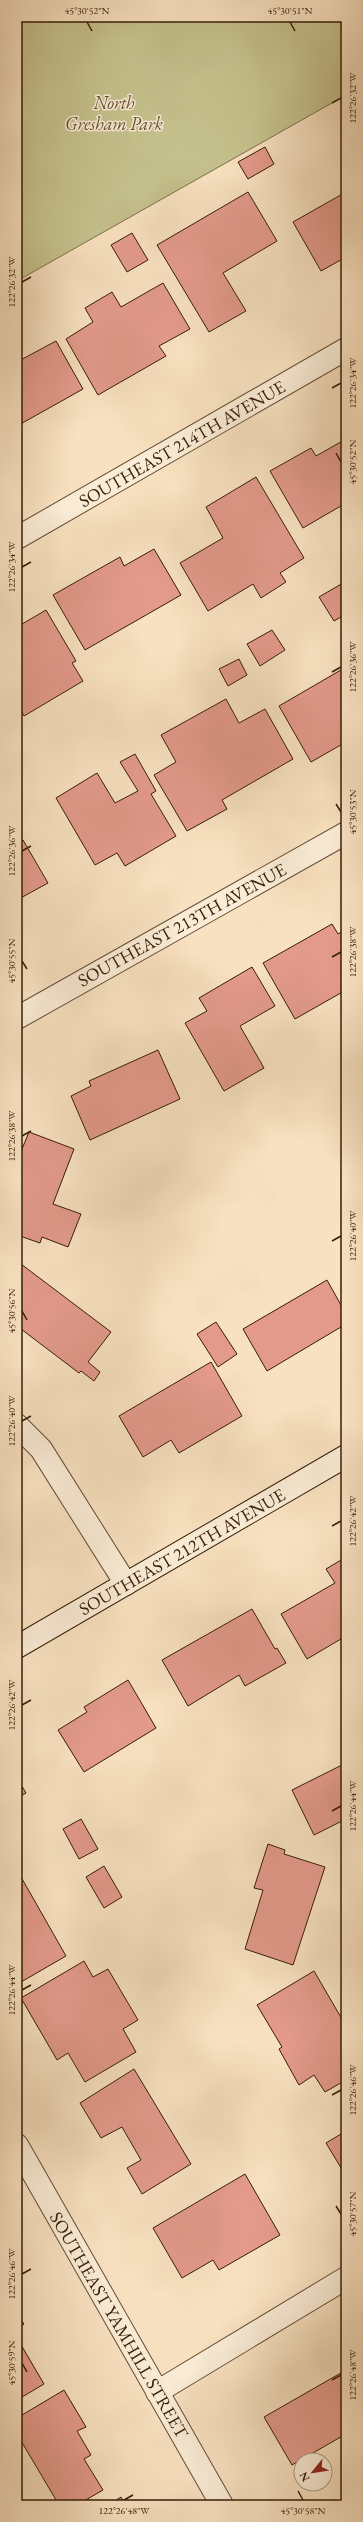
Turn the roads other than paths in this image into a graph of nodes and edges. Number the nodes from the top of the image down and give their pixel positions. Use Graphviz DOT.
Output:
graph roads {
  1 [pos="346,349"];
  2 [pos="17,538"];
  3 [pos="346,833"];
  4 [pos="17,1018"];
  5 [pos="17,1425"];
  6 [pos="346,1456"];
  7 [pos="126,1584"];
  8 [pos="17,1647"];
  9 [pos="17,2145"];
  10 [pos="346,2278"];
  11 [pos="157,2392"];
  12 [pos="222,2505"];
  1 -- 2 [label="street, SOUTHEAST 214TH AVENUE"];
  3 -- 4 [label="street, SOUTHEAST 213TH AVENUE"];
  5 -- 7 [label="street"];
  6 -- 7 [label="street, SOUTHEAST 212TH AVENUE"];
  7 -- 8 [label="street, SOUTHEAST 212TH AVENUE"];
  9 -- 11 [label="street, SOUTHEAST YAMHILL STREET"];
  10 -- 11 [label="street"];
  11 -- 12 [label="street, SOUTHEAST YAMHILL STREET"];
}
